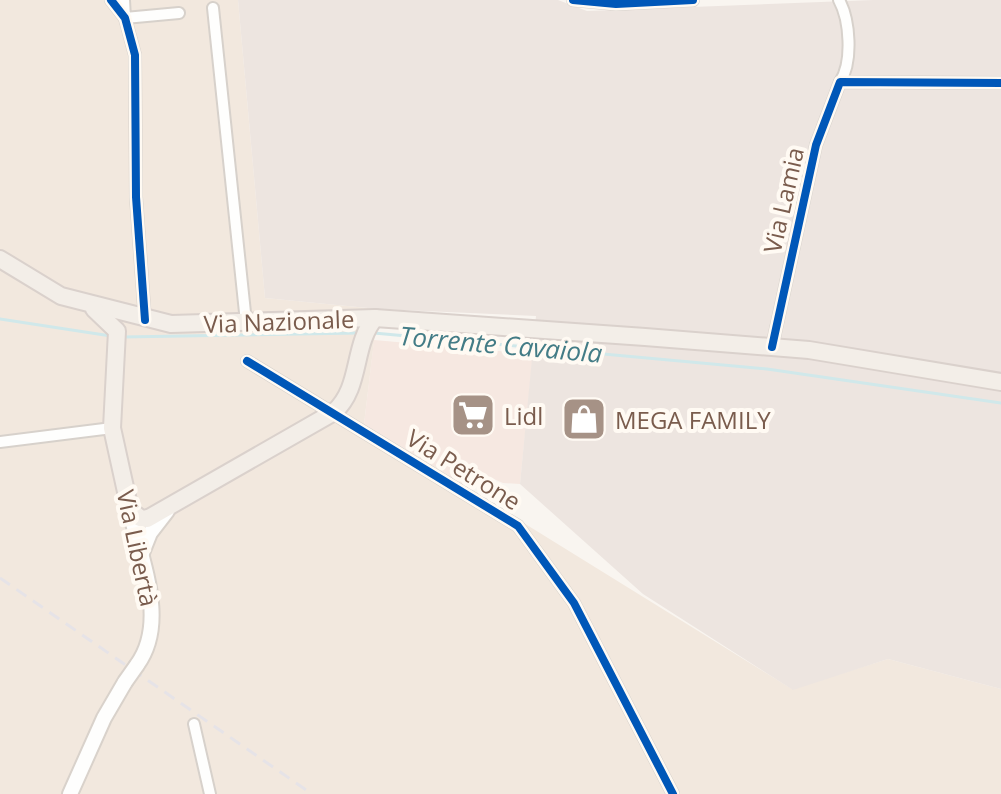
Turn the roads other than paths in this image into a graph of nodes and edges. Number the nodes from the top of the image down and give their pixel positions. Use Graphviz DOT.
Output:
graph roads {
  1 [pos="111,0"];
  2 [pos="124,0"];
  3 [pos="693,0"];
  4 [pos="839,0"];
  5 [pos="577,1"];
  6 [pos="213,8"];
  7 [pos="179,13"];
  8 [pos="125,18"];
  9 [pos="840,82"];
  10 [pos="1001,83"];
  11 [pos="0,259"];
  12 [pos="90,306"];
  13 [pos="375,318"];
  14 [pos="339,319"];
  15 [pos="145,320"];
  16 [pos="246,322"];
  17 [pos="116,340"];
  18 [pos="772,347"];
  19 [pos="358,358"];
  20 [pos="247,361"];
  21 [pos="1001,382"];
  22 [pos="338,408"];
  23 [pos="112,428"];
  24 [pos="0,442"];
  25 [pos="174,503"];
  26 [pos="130,510"];
  27 [pos="140,558"];
  28 [pos="194,724"];
  29 [pos="70,794"];
  30 [pos="210,794"];
  31 [pos="673,794"];
  1 -- 8 [label="street"];
  2 -- 8 [label="street"];
  3 -- 5 [label="street"];
  4 -- 9 [label="street, Via Lamia"];
  6 -- 16 [label="street"];
  7 -- 8 [label="street"];
  8 -- 15 [label="street"];
  9 -- 10 [label="street"];
  9 -- 18 [label="street, Via Lamia"];
  11 -- 12 [label="main road, Via Nazionale"];
  12 -- 15 [label="main road, Via Nazionale"];
  12 -- 17 [label="main road"];
  13 -- 14 [label="main road, Via Nazionale"];
  13 -- 18 [label="main road, Via Nazionale"];
  13 -- 19 [label="main road"];
  14 -- 16 [label="main road, Via Nazionale"];
  14 -- 19 [label="main road"];
  15 -- 16 [label="main road, Via Nazionale"];
  15 -- 17 [label="main road"];
  17 -- 23 [label="main road, Via Libertà"];
  18 -- 21 [label="main road, Via Nazionale"];
  19 -- 22 [label="main road"];
  20 -- 22 [label="street, Via Petrone"];
  22 -- 25 [label="main road"];
  22 -- 31 [label="street, Via Petrone"];
  23 -- 24 [label="street"];
  23 -- 26 [label="main road, Via Libertà"];
  25 -- 26 [label="main road"];
  25 -- 27 [label="main road"];
  26 -- 27 [label="main road, Via Libertà"];
  27 -- 29 [label="main road, Via Libertà, bridge"];
  28 -- 30 [label="street"];
}
